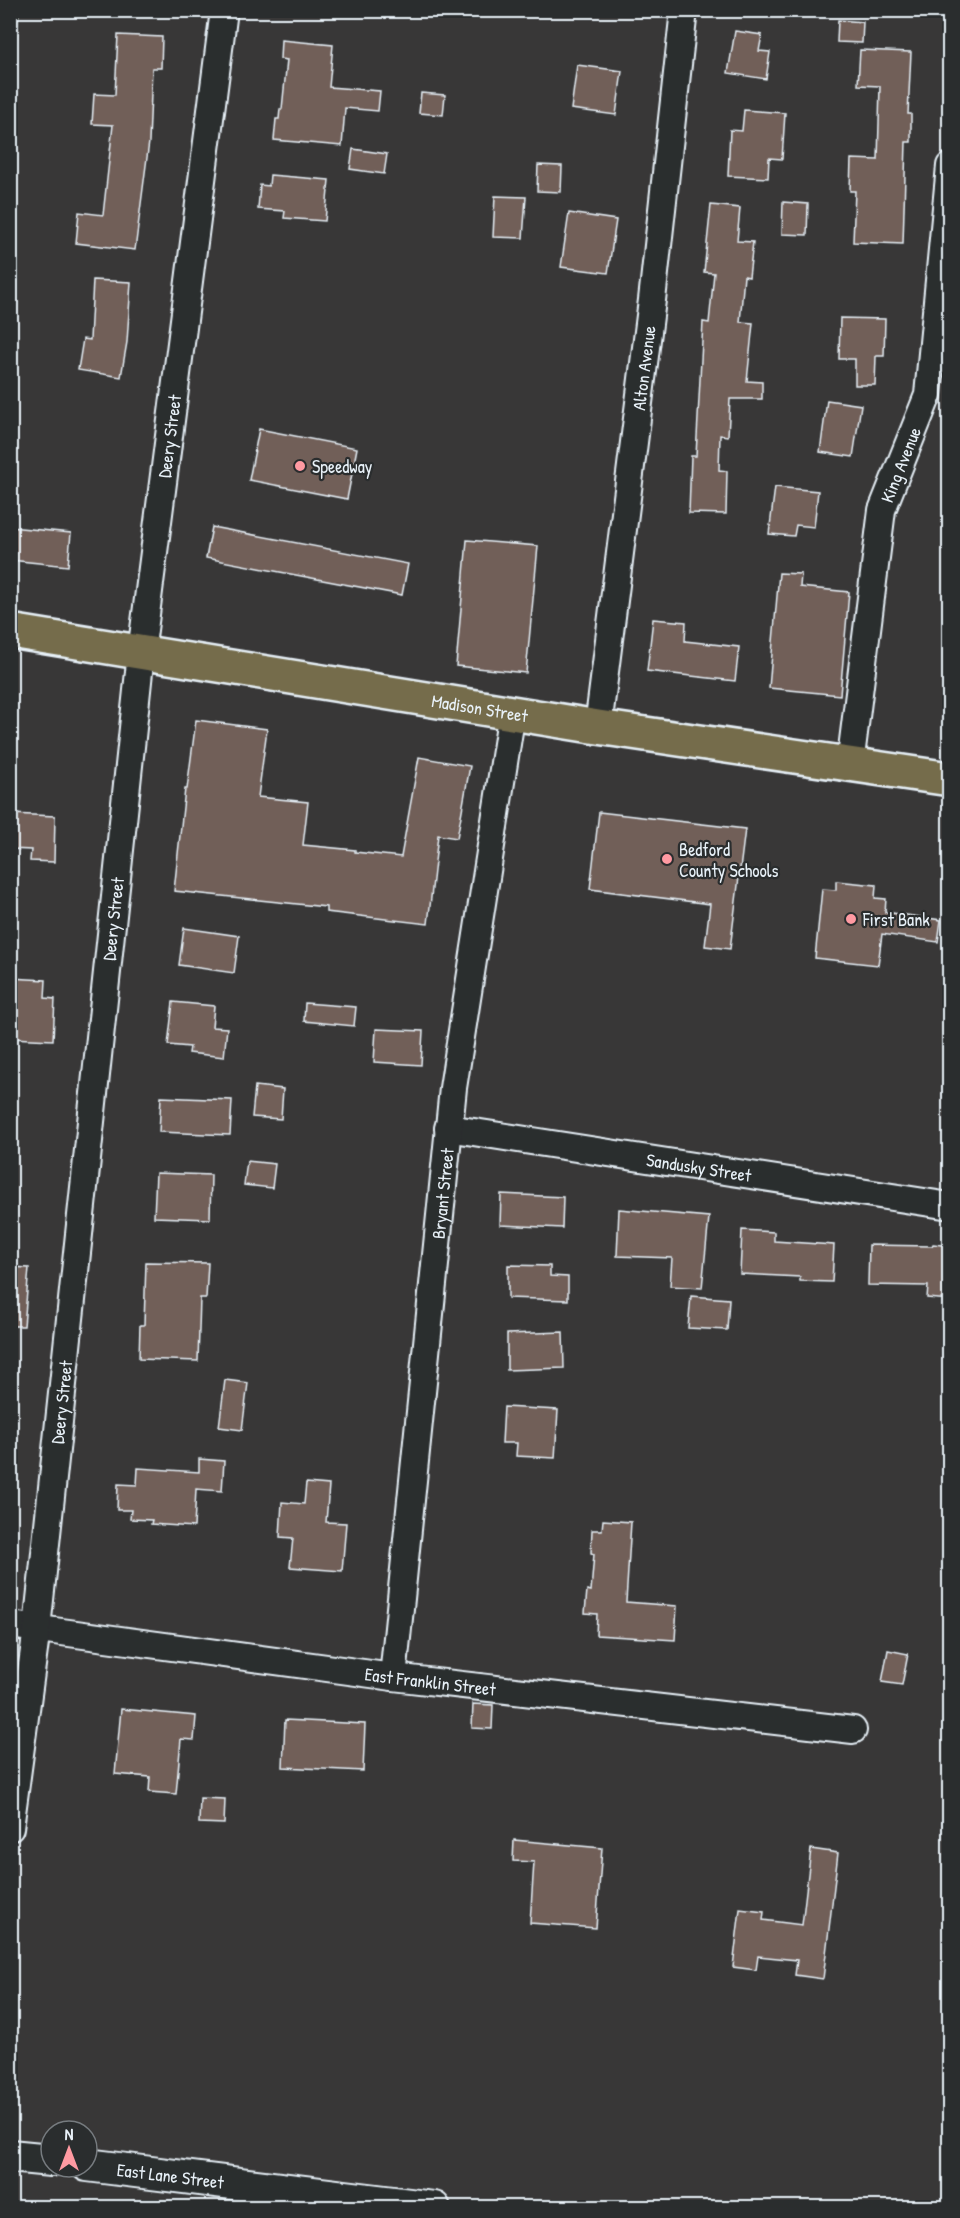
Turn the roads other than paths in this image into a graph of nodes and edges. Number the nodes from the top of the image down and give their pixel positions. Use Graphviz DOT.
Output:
graph roads {
  1 [pos="224,10"];
  2 [pos="684,10"];
  3 [pos="950,166"];
  4 [pos="10,631"];
  5 [pos="141,653"];
  6 [pos="512,712"];
  7 [pos="598,727"];
  8 [pos="850,765"];
  9 [pos="950,779"];
  10 [pos="448,1128"];
  11 [pos="950,1206"];
  12 [pos="10,1625"];
  13 [pos="37,1628"];
  14 [pos="393,1677"];
  15 [pos="853,1730"];
  16 [pos="10,1828"];
  17 [pos="10,2156"];
  18 [pos="39,2159"];
  19 [pos="99,2166"];
  20 [pos="434,2208"];
  1 -- 5 [label="street, Deery Street"];
  2 -- 7 [label="street, Alton Avenue"];
  3 -- 8 [label="street, King Avenue"];
  4 -- 5 [label="main road, Madison Street"];
  5 -- 6 [label="main road, Madison Street"];
  5 -- 13 [label="street, Deery Street"];
  6 -- 7 [label="main road, Madison Street"];
  6 -- 10 [label="street, Bryant Street"];
  7 -- 8 [label="main road, Madison Street"];
  8 -- 9 [label="main road, Madison Street"];
  10 -- 11 [label="street, Sandusky Street"];
  10 -- 14 [label="street, Bryant Street"];
  12 -- 13 [label="street, East Franklin Street"];
  13 -- 14 [label="street, East Franklin Street"];
  13 -- 16 [label="street, Deery Street"];
  14 -- 15 [label="street, East Franklin Street"];
  17 -- 18 [label="street"];
  19 -- 20 [label="street, East Lane Street"];
}
